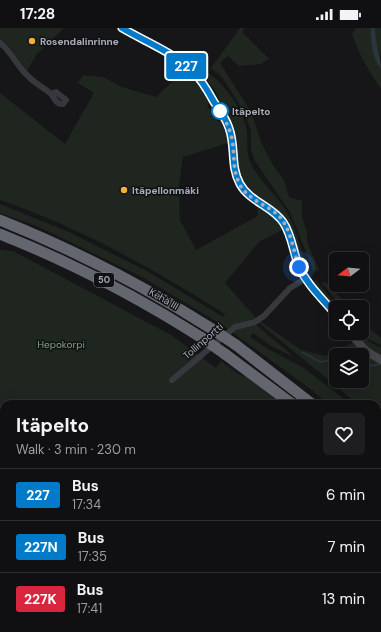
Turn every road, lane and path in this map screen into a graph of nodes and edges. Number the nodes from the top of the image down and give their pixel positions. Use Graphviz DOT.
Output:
graph roads {
  1 [pos="122,28"];
  2 [pos="0,43"];
  3 [pos="51,94"];
  4 [pos="0,220"];
  5 [pos="0,234"];
  6 [pos="306,279"];
  7 [pos="329,307"];
  8 [pos="357,340"];
  9 [pos="381,360"];
  10 [pos="172,380"];
  11 [pos="287,400"];
  12 [pos="307,400"];
  1 -- 6 [label="main road"];
  2 -- 3 [label="street"];
  4 -- 12 [label="highway, Kehä III / 50, bridge"];
  5 -- 11 [label="highway, Kehä III / 50, bridge"];
  6 -- 7 [label="main road"];
  6 -- 10 [label="street, Tollinportti"];
  8 -- 9 [label="main road"];
}
